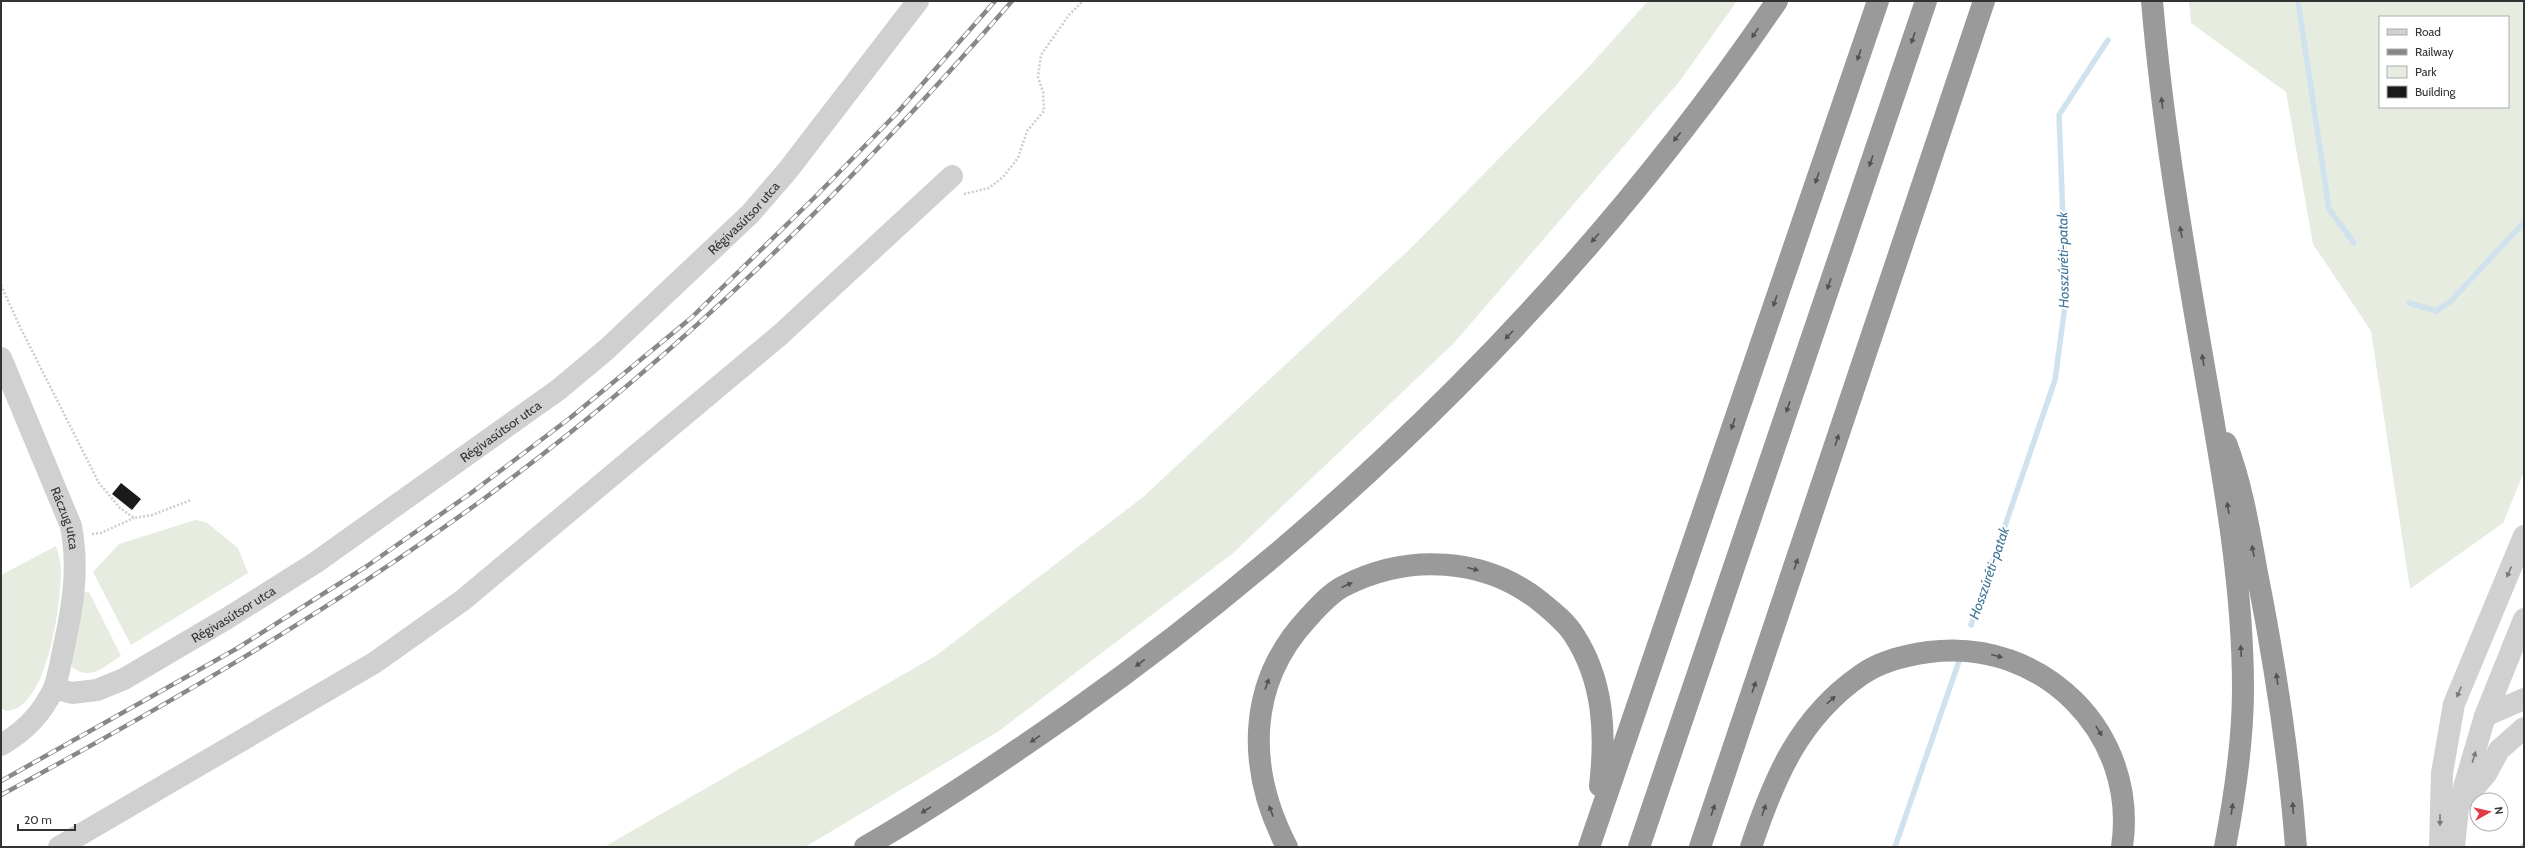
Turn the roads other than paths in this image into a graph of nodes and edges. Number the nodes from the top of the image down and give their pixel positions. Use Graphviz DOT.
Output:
graph roads {
  1 [pos="918,1"];
  2 [pos="1777,1"];
  3 [pos="1878,1"];
  4 [pos="1926,1"];
  5 [pos="1984,1"];
  6 [pos="2152,1"];
  7 [pos="952,176"];
  8 [pos="1,358"];
  9 [pos="2209,398"];
  10 [pos="2524,536"];
  11 [pos="2524,619"];
  12 [pos="54,688"];
  13 [pos="2524,699"];
  14 [pos="2485,716"];
  15 [pos="2524,728"];
  16 [pos="1,745"];
  17 [pos="2458,808"];
  18 [pos="1596,824"];
  19 [pos="59,847"];
  20 [pos="865,847"];
  21 [pos="1287,847"];
  22 [pos="1589,847"];
  23 [pos="1639,847"];
  24 [pos="1700,847"];
  25 [pos="1751,847"];
  26 [pos="2122,847"];
  27 [pos="2225,847"];
  28 [pos="2296,847"];
  29 [pos="2440,847"];
  30 [pos="2454,847"];
  1 -- 12 [label="street, Régivasútsor utca"];
  2 -- 20 [label="highway, one-way"];
  3 -- 18 [label="highway, one-way"];
  4 -- 23 [label="highway, one-way"];
  24 -- 5 [label="highway, one-way"];
  9 -- 6 [label="highway, one-way"];
  7 -- 19 [label="street"];
  8 -- 12 [label="street, Ráczug utca"];
  27 -- 9 [label="highway, one-way"];
  28 -- 9 [label="highway, one-way"];
  10 -- 29 [label="street, one-way"];
  11 -- 14 [label="street"];
  12 -- 16 [label="street"];
  13 -- 14 [label="street"];
  17 -- 14 [label="street, one-way"];
  15 -- 17 [label="street"];
  17 -- 30 [label="street"];
  21 -- 18 [label="highway, one-way"];
  18 -- 22 [label="highway"];
  25 -- 26 [label="highway, one-way"];
}
